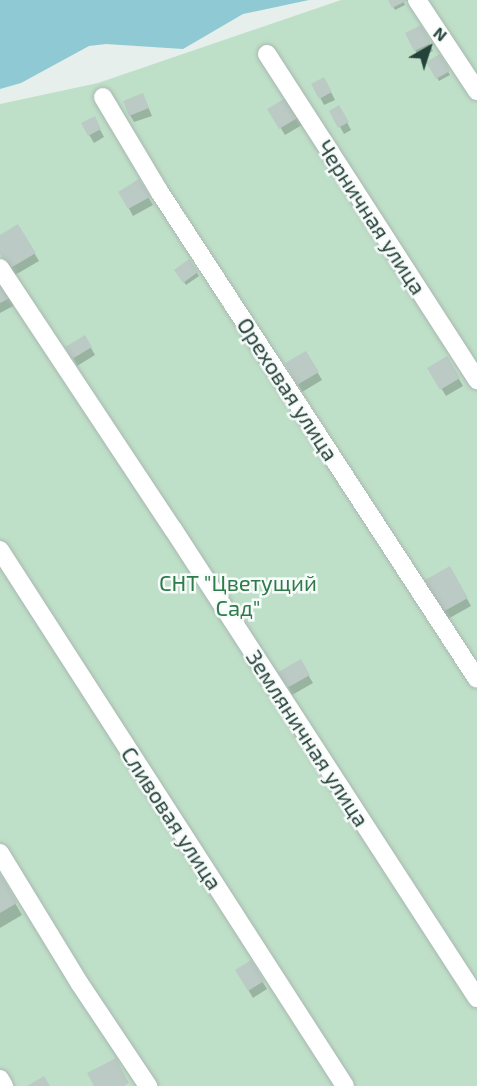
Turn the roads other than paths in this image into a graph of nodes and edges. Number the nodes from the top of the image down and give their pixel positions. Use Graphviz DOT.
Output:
graph roads {
  1 [pos="417,0"];
  2 [pos="267,54"];
  3 [pos="477,91"];
  4 [pos="103,97"];
  5 [pos="0,268"];
  6 [pos="477,380"];
  7 [pos="0,550"];
  8 [pos="477,679"];
  9 [pos="0,854"];
  10 [pos="477,998"];
  11 [pos="0,1079"];
  12 [pos="4,1086"];
  13 [pos="148,1086"];
  14 [pos="345,1086"];
  1 -- 3 [label="street"];
  2 -- 6 [label="street, Черничная улица"];
  4 -- 8 [label="street, Ореховая улица"];
  5 -- 10 [label="street, Земляничная улица"];
  7 -- 14 [label="street, Сливовая улица"];
  9 -- 13 [label="street"];
  11 -- 12 [label="street"];
}
